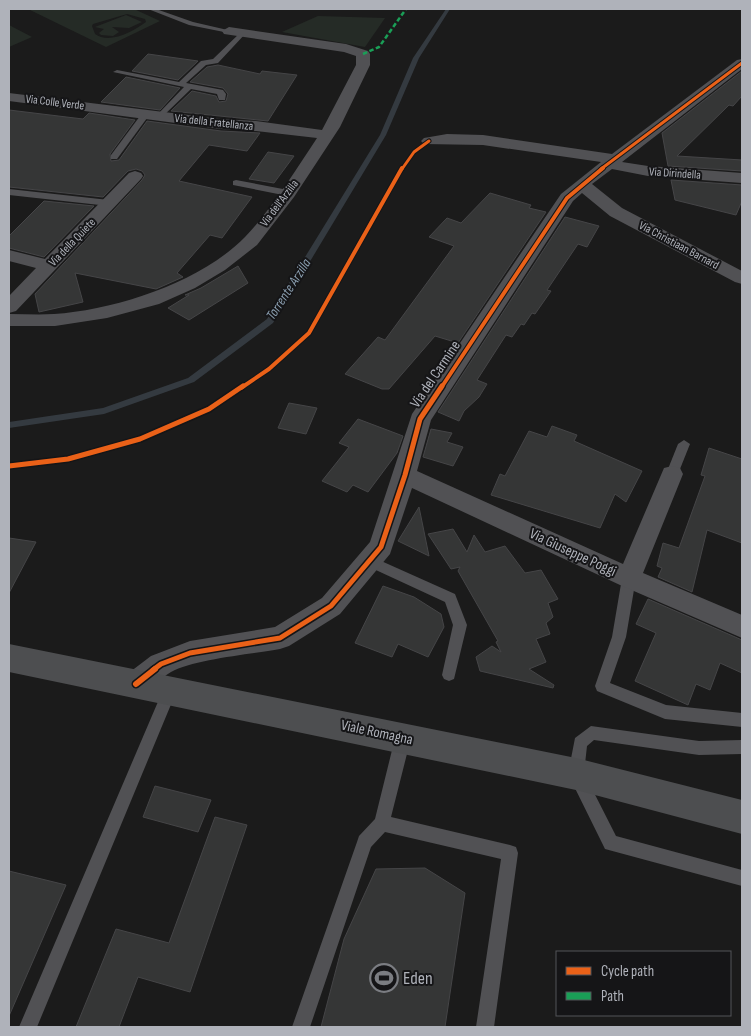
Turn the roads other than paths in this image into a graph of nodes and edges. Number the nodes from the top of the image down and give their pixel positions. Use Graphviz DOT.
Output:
graph roads {
  1 [pos="151,9"];
  2 [pos="236,32"];
  3 [pos="742,63"];
  4 [pos="117,72"];
  5 [pos="185,85"];
  6 [pos="9,97"];
  7 [pos="222,98"];
  8 [pos="100,108"];
  9 [pos="154,115"];
  10 [pos="327,135"];
  11 [pos="429,141"];
  12 [pos="114,157"];
  13 [pos="613,161"];
  14 [pos="136,176"];
  15 [pos="742,178"];
  16 [pos="236,183"];
  17 [pos="574,191"];
  18 [pos="9,192"];
  19 [pos="288,193"];
  20 [pos="109,204"];
  21 [pos="9,255"];
  22 [pos="49,266"];
  23 [pos="742,278"];
  24 [pos="9,307"];
  25 [pos="9,320"];
  26 [pos="684,444"];
  27 [pos="672,474"];
  28 [pos="405,475"];
  29 [pos="370,561"];
  30 [pos="630,578"];
  31 [pos="742,627"];
  32 [pos="9,658"];
  33 [pos="450,675"];
  34 [pos="136,684"];
  35 [pos="170,690"];
  36 [pos="742,720"];
  37 [pos="403,738"];
  38 [pos="742,748"];
  39 [pos="576,774"];
  40 [pos="742,817"];
  41 [pos="382,823"];
  42 [pos="742,878"];
  43 [pos="28,1027"];
  44 [pos="301,1027"];
  45 [pos="485,1027"];
  1 -- 2 [label="lane"];
  2 -- 5 [label="lane"];
  2 -- 10 [label="street, Via dell'Arzilla"];
  3 -- 13 [label="street, Via del Carmine"];
  4 -- 5 [label="lane"];
  5 -- 7 [label="lane"];
  5 -- 9 [label="lane"];
  6 -- 8 [label="street, Via Colle Verde"];
  8 -- 9 [label="street, Via della Fratellanza"];
  9 -- 10 [label="street, Via della Fratellanza"];
  9 -- 12 [label="lane"];
  10 -- 19 [label="street, Via dell'Arzilla"];
  11 -- 13 [label="street, Via Dirindella"];
  13 -- 15 [label="street, Via Dirindella"];
  13 -- 17 [label="street, Via del Carmine"];
  14 -- 20 [label="street, Via della Quiete"];
  16 -- 19 [label="lane"];
  17 -- 23 [label="street, Via Christiaan Barnard"];
  17 -- 28 [label="street, Via del Carmine"];
  18 -- 20 [label="lane"];
  19 -- 25 [label="street, Via dell'Arzilla"];
  20 -- 22 [label="street, Via della Quiete"];
  21 -- 22 [label="street"];
  22 -- 24 [label="street, Via della Quiete"];
  26 -- 27 [label="lane"];
  27 -- 30 [label="street"];
  28 -- 29 [label="street, Via del Carmine"];
  28 -- 30 [label="street, Via Giuseppe Poggi"];
  29 -- 33 [label="lane"];
  29 -- 34 [label="street, Via del Carmine"];
  30 -- 31 [label="street, Via Giuseppe Poggi"];
  30 -- 36 [label="lane"];
  32 -- 34 [label="main road, Viale Romagna"];
  34 -- 35 [label="main road, Viale Romagna"];
  35 -- 37 [label="main road, Viale Romagna"];
  35 -- 43 [label="lane"];
  37 -- 39 [label="main road, Viale Romagna"];
  37 -- 41 [label="lane"];
  38 -- 39 [label="lane"];
  39 -- 40 [label="main road, Viale Romagna"];
  39 -- 42 [label="lane"];
  41 -- 44 [label="lane"];
  41 -- 45 [label="lane"];
}
